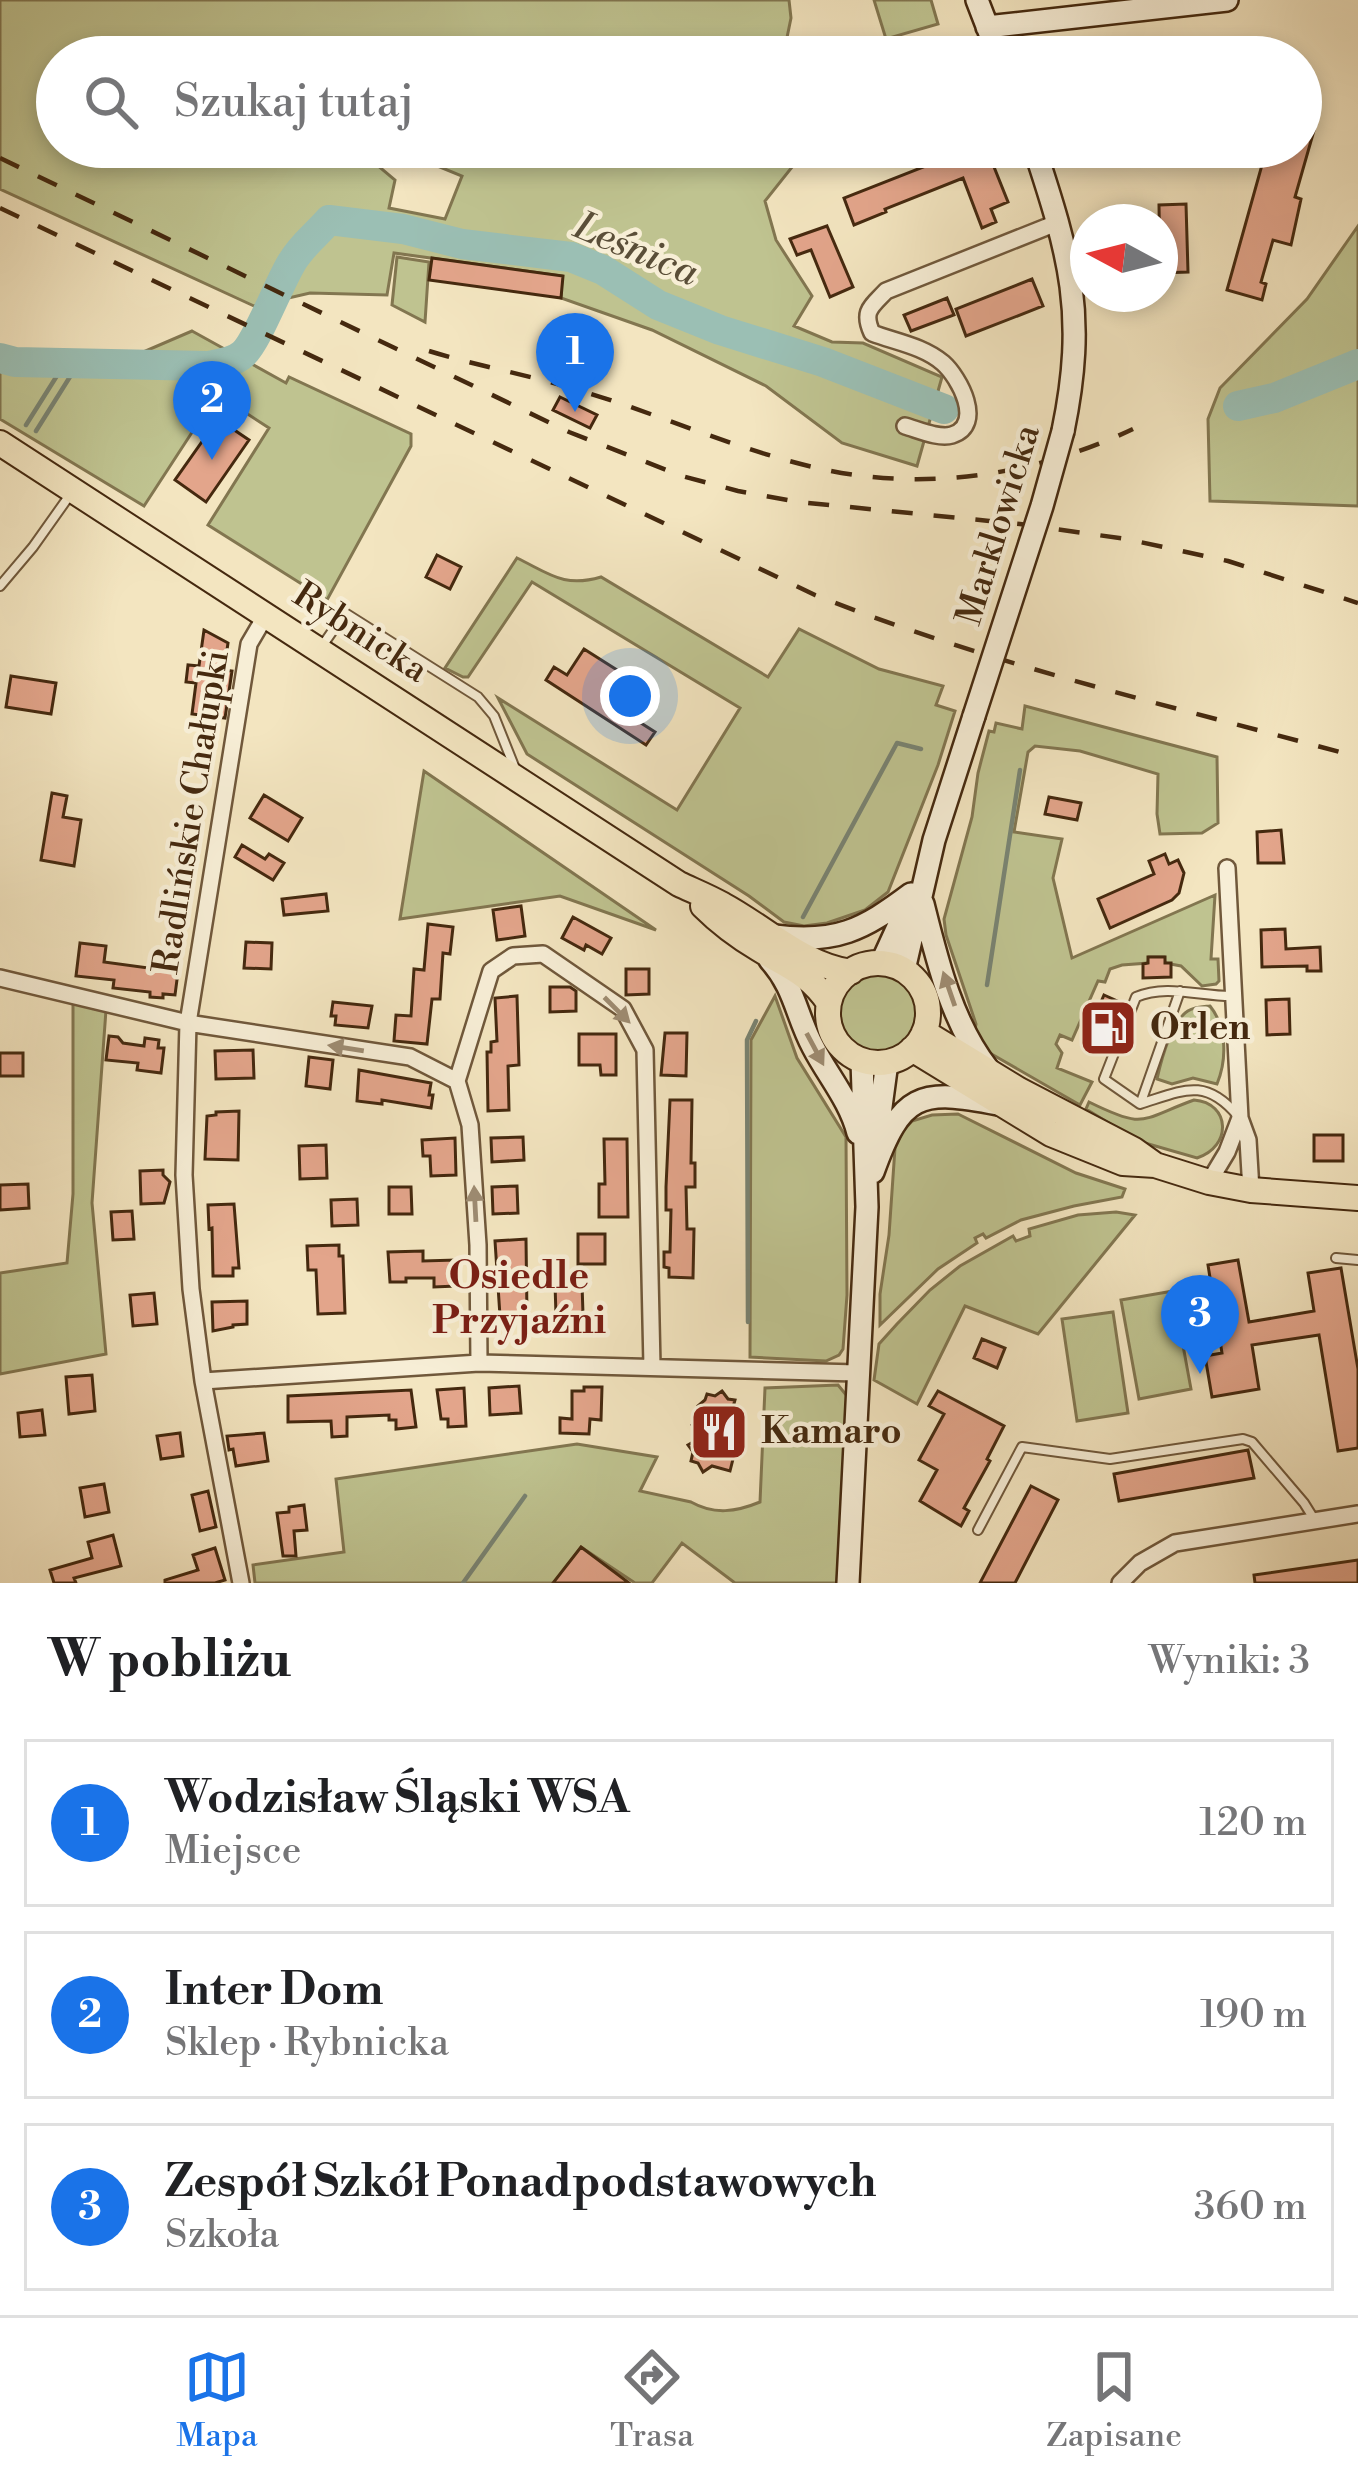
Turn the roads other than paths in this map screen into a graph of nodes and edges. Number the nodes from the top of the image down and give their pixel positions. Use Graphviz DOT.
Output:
graph roads {
  1 [pos="977,0"];
  2 [pos="1227,0"];
  3 [pos="987,27"];
  4 [pos="991,36"];
  5 [pos="1041,168"];
  6 [pos="1059,222"];
  7 [pos="905,426"];
  8 [pos="0,443"];
  9 [pos="73,492"];
  10 [pos="0,586"];
  11 [pos="266,615"];
  12 [pos="319,650"];
  13 [pos="518,779"];
  14 [pos="1227,868"];
  15 [pos="917,896"];
  16 [pos="766,943"];
  17 [pos="892,967"];
  18 [pos="851,972"];
  19 [pos="0,978"];
  20 [pos="1180,991"];
  21 [pos="1233,996"];
  22 [pos="829,1004"];
  23 [pos="188,1023"];
  24 [pos="918,1041"];
  25 [pos="875,1061"];
  26 [pos="992,1075"];
  27 [pos="457,1081"];
  28 [pos="1140,1104"];
  29 [pos="999,1105"];
  30 [pos="1240,1118"];
  31 [pos="868,1165"];
  32 [pos="1155,1165"];
  33 [pos="1209,1182"];
  34 [pos="1250,1190"];
  35 [pos="1358,1198"];
  36 [pos="1336,1258"];
  37 [pos="1358,1260"];
  38 [pos="479,1363"];
  39 [pos="652,1366"];
  40 [pos="857,1373"];
  41 [pos="202,1381"];
  42 [pos="1358,1514"];
  43 [pos="1315,1520"];
  44 [pos="978,1530"];
  45 [pos="241,1583"];
  46 [pos="848,1583"];
  47 [pos="1120,1583"];
  1 -- 3 [label="main road"];
  2 -- 3 [label="main road"];
  3 -- 4 [label="main road"];
  5 -- 6 [label="main road, Marklowicka"];
  6 -- 7 [label="street, Marklowicka"];
  6 -- 15 [label="main road, Marklowicka, bridge"];
  8 -- 9 [label="main road, Rybnicka"];
  9 -- 10 [label="lane"];
  9 -- 11 [label="main road, Rybnicka"];
  11 -- 12 [label="main road, Rybnicka"];
  11 -- 23 [label="street, Radlińskie Chałupki"];
  12 -- 13 [label="main road, Rybnicka"];
  12 -- 13 [label="lane"];
  13 -- 16 [label="main road, Rybnicka"];
  14 -- 21 [label="street"];
  15 -- 16 [label="main road"];
  15 -- 17 [label="main road, Marklowicka"];
  26 -- 15 [label="main road, one-way"];
  16 -- 18 [label="main road, Rybnicka"];
  16 -- 22 [label="main road, Rybnicka"];
  16 -- 31 [label="main road, one-way"];
  17 -- 18 [label="main road"];
  17 -- 24 [label="main road"];
  18 -- 22 [label="main road"];
  19 -- 23 [label="street, Radlińskie Chałupki"];
  20 -- 21 [label="lane"];
  20 -- 28 [label="lane"];
  20 -- 28 [label="lane"];
  21 -- 30 [label="street"];
  22 -- 25 [label="main road"];
  27 -- 23 [label="street, one-way"];
  23 -- 41 [label="street, Radlińskie Chałupki"];
  24 -- 25 [label="main road"];
  24 -- 26 [label="main road"];
  24 -- 29 [label="main road"];
  25 -- 31 [label="main road"];
  26 -- 32 [label="main road"];
  38 -- 27 [label="street, one-way"];
  27 -- 39 [label="street, one-way"];
  28 -- 30 [label="lane"];
  29 -- 31 [label="main road"];
  29 -- 32 [label="main road"];
  30 -- 33 [label="street"];
  30 -- 34 [label="street"];
  31 -- 40 [label="main road"];
  32 -- 33 [label="main road"];
  33 -- 34 [label="main road"];
  34 -- 35 [label="main road"];
  36 -- 37 [label="lane"];
  38 -- 39 [label="street"];
  38 -- 41 [label="street"];
  39 -- 40 [label="street"];
  40 -- 46 [label="main road"];
  41 -- 45 [label="street, Radlińskie Chałupki"];
  42 -- 43 [label="street"];
  43 -- 44 [label="lane"];
  43 -- 47 [label="street"];
}
